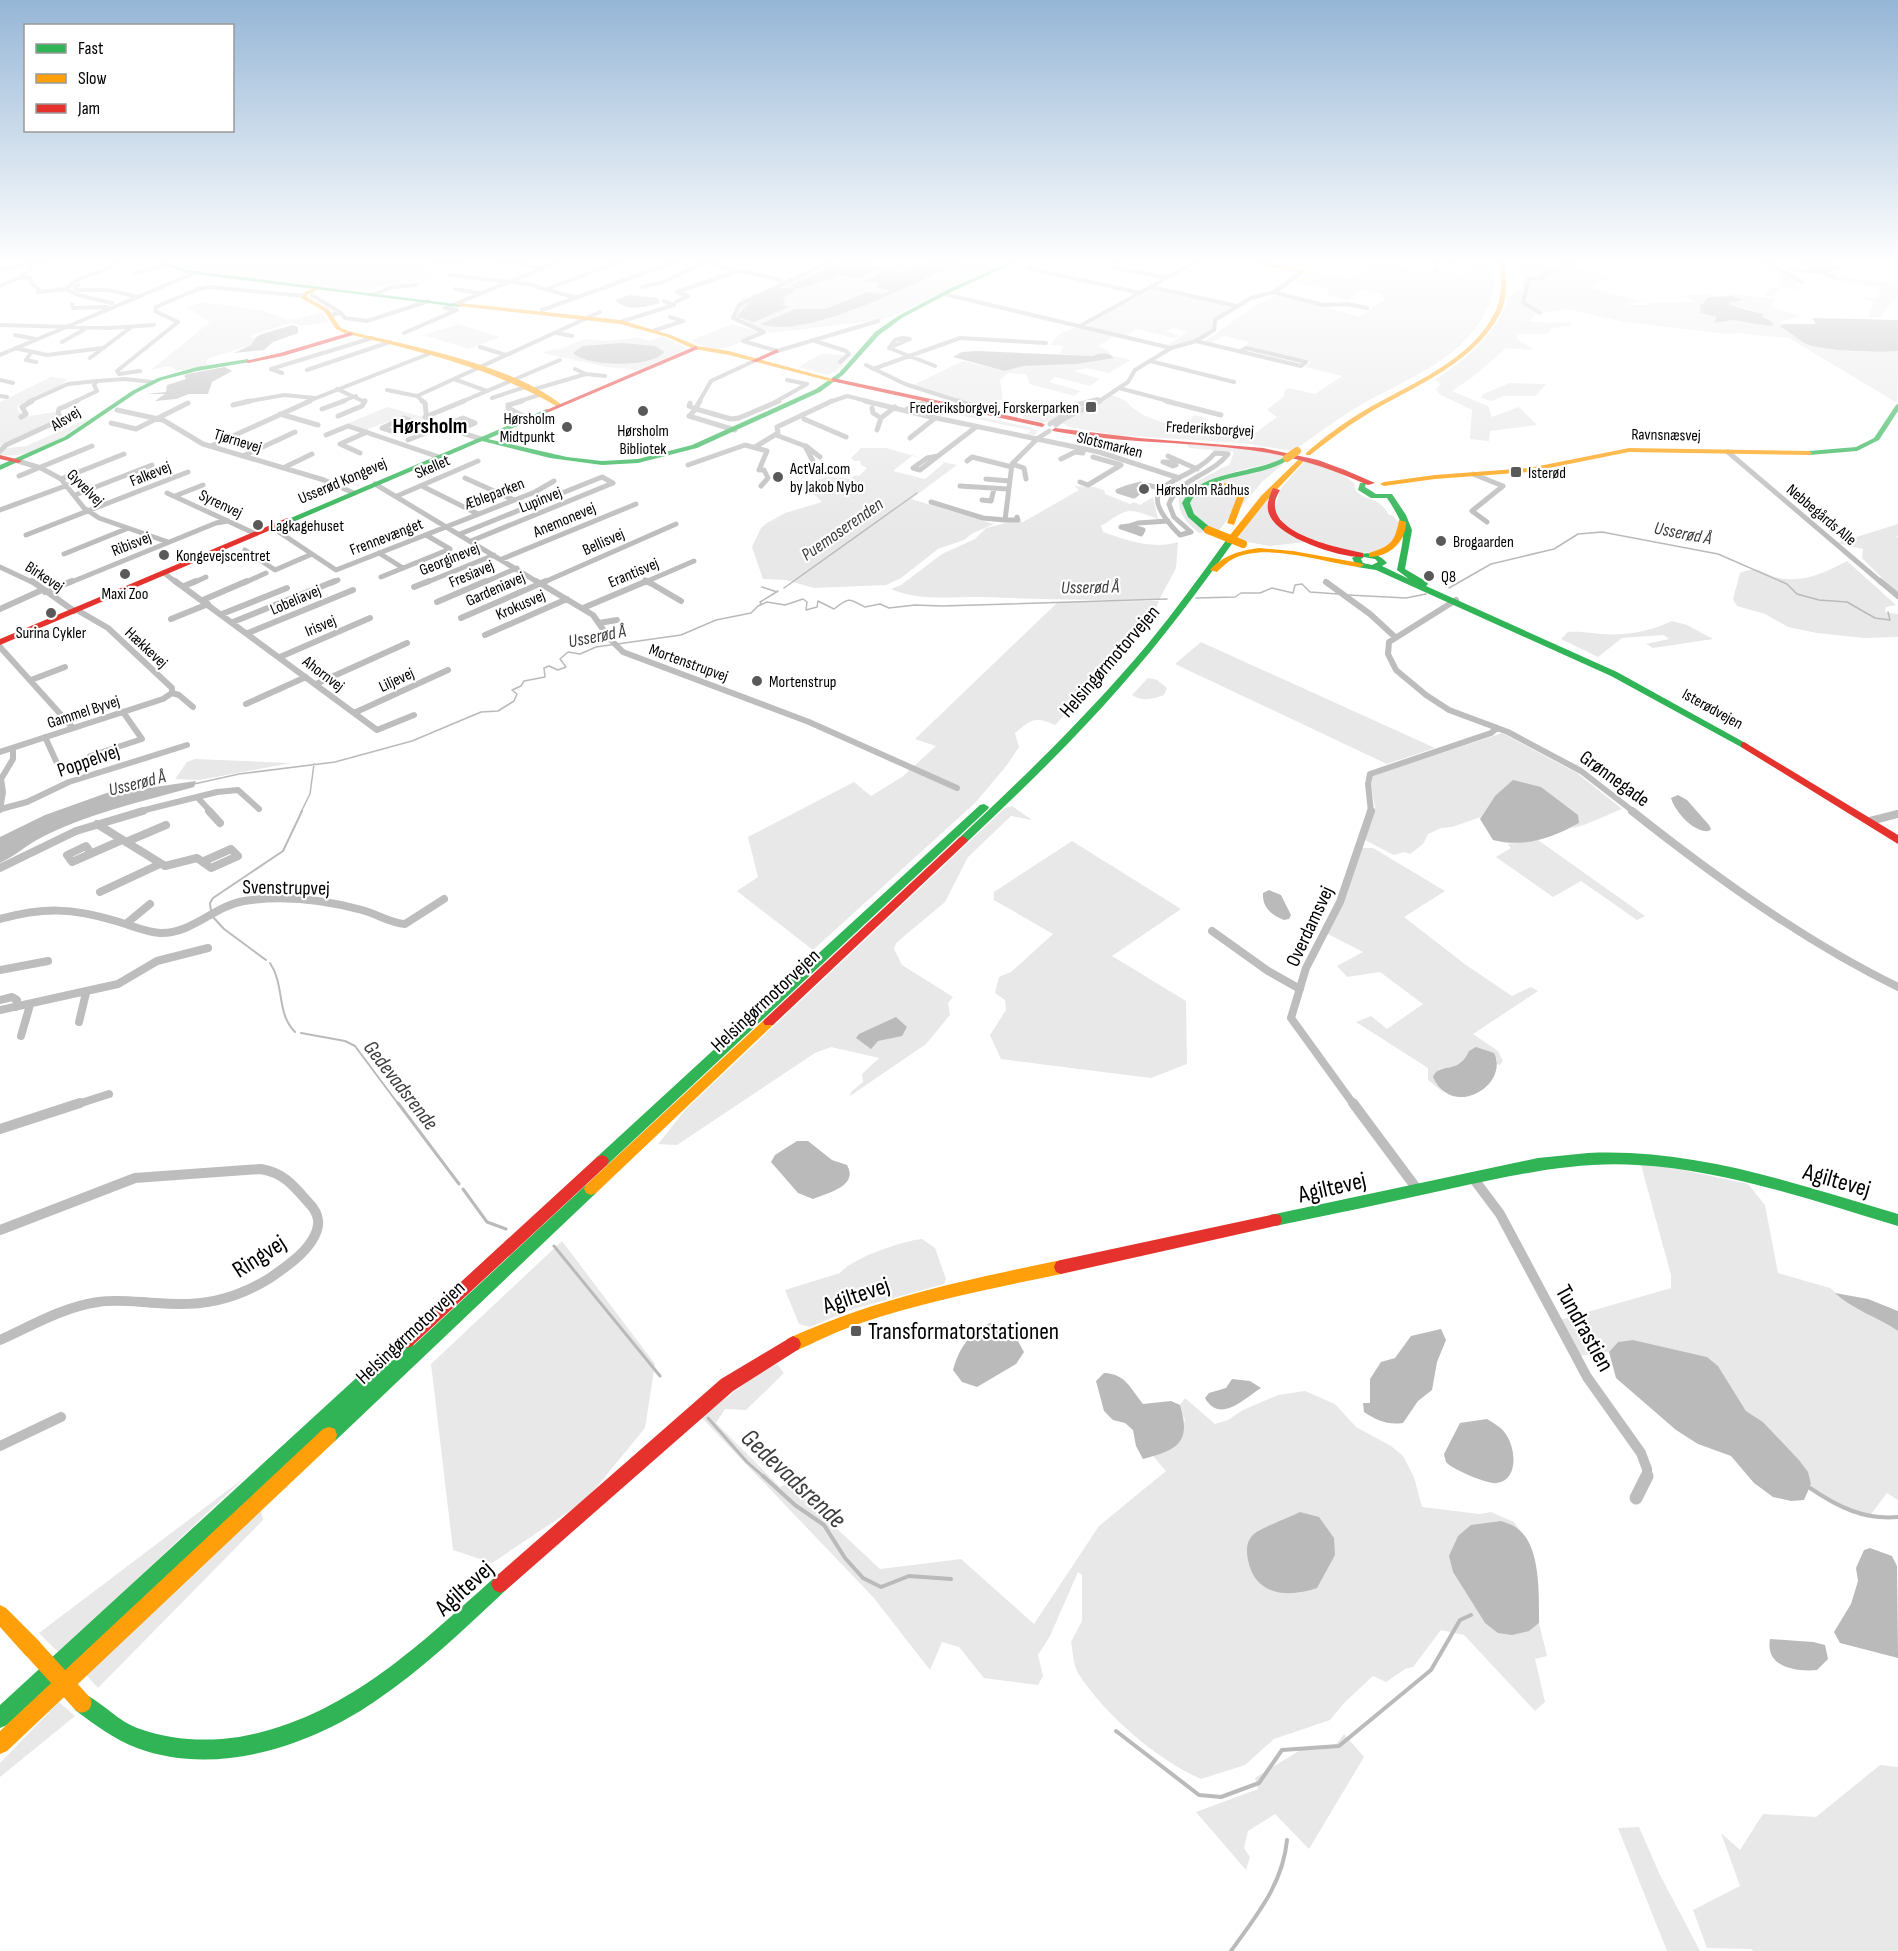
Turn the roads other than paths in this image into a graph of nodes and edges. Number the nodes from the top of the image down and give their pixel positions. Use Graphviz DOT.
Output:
graph roads {
  1 [pos="20,350"];
  2 [pos="94,350"];
  3 [pos="100,350"];
  4 [pos="143,350"];
  5 [pos="298,350"];
  6 [pos="335,350"];
  7 [pos="366,350"];
  8 [pos="420,350"];
  9 [pos="489,350"];
  10 [pos="519,350"];
  11 [pos="691,350"];
  12 [pos="709,350"];
  13 [pos="774,350"];
  14 [pos="780,350"];
  15 [pos="843,350"];
  16 [pos="863,350"];
  17 [pos="896,350"];
  18 [pos="923,350"];
  19 [pos="1168,350"];
  20 [pos="1237,350"];
  21 [pos="1255,350"];
  22 [pos="1458,350"];
  23 [pos="1465,350"];
  24 [pos="777,351"];
  25 [pos="1241,351"];
  26 [pos="431,353"];
  27 [pos="30,354"];
  28 [pos="909,355"];
  29 [pos="506,356"];
  30 [pos="90,358"];
  31 [pos="560,360"];
  32 [pos="754,361"];
  33 [pos="1149,361"];
  34 [pos="36,362"];
  35 [pos="840,362"];
  36 [pos="866,365"];
  37 [pos="935,366"];
  38 [pos="479,368"];
  39 [pos="575,369"];
  40 [pos="873,369"];
  41 [pos="307,370"];
  42 [pos="140,371"];
  43 [pos="282,373"];
  44 [pos="586,374"];
  45 [pos="605,376"];
  46 [pos="454,379"];
  47 [pos="0,380"];
  48 [pos="787,380"];
  49 [pos="97,381"];
  50 [pos="514,381"];
  51 [pos="152,382"];
  52 [pos="832,382"];
  53 [pos="1234,382"];
  54 [pos="13,383"];
  55 [pos="1119,388"];
  56 [pos="338,389"];
  57 [pos="255,390"];
  58 [pos="387,390"];
  59 [pos="535,390"];
  60 [pos="487,391"];
  61 [pos="0,396"];
  62 [pos="356,396"];
  63 [pos="417,396"];
  64 [pos="263,397"];
  65 [pos="7,398"];
  66 [pos="315,398"];
  67 [pos="492,398"];
  68 [pos="917,401"];
  69 [pos="188,403"];
  70 [pos="690,403"];
  71 [pos="233,405"];
  72 [pos="560,406"];
  73 [pos="1898,406"];
  74 [pos="696,407"];
  75 [pos="895,407"];
  76 [pos="872,408"];
  77 [pos="322,409"];
  78 [pos="983,409"];
  79 [pos="117,410"];
  80 [pos="280,414"];
  81 [pos="1221,415"];
  82 [pos="338,416"];
  83 [pos="21,417"];
  84 [pos="935,417"];
  85 [pos="158,418"];
  86 [pos="425,418"];
  87 [pos="880,418"];
  88 [pos="529,419"];
  89 [pos="804,419"];
  90 [pos="820,420"];
  91 [pos="111,423"];
  92 [pos="417,423"];
  93 [pos="318,425"];
  94 [pos="442,426"];
  95 [pos="825,427"];
  96 [pos="976,427"];
  97 [pos="435,429"];
  98 [pos="734,429"];
  99 [pos="1047,429"];
  100 [pos="877,430"];
  101 [pos="456,431"];
  102 [pos="295,432"];
  103 [pos="367,432"];
  104 [pos="326,435"];
  105 [pos="776,435"];
  106 [pos="846,437"];
  107 [pos="910,438"];
  108 [pos="481,439"];
  109 [pos="408,440"];
  110 [pos="92,446"];
  111 [pos="211,446"];
  112 [pos="805,446"];
  113 [pos="755,447"];
  114 [pos="1,451"];
  115 [pos="1099,452"];
  116 [pos="1728,452"];
  117 [pos="360,453"];
  118 [pos="124,454"];
  119 [pos="312,454"];
  120 [pos="1299,454"];
  121 [pos="243,456"];
  122 [pos="938,456"];
  123 [pos="1168,456"];
  124 [pos="439,457"];
  125 [pos="820,457"];
  126 [pos="1093,457"];
  127 [pos="1061,459"];
  128 [pos="18,461"];
  129 [pos="478,461"];
  130 [pos="967,461"];
  131 [pos="152,465"];
  132 [pos="688,465"];
  133 [pos="814,465"];
  134 [pos="1012,465"];
  135 [pos="0,468"];
  136 [pos="41,468"];
  137 [pos="283,468"];
  138 [pos="1197,468"];
  139 [pos="759,470"];
  140 [pos="188,472"];
  141 [pos="1206,473"];
  142 [pos="1285,474"];
  143 [pos="1473,474"];
  144 [pos="19,476"];
  145 [pos="751,477"];
  146 [pos="1176,477"];
  147 [pos="465,478"];
  148 [pos="61,479"];
  149 [pos="986,479"];
  150 [pos="1026,479"];
  151 [pos="1010,480"];
  152 [pos="550,482"];
  153 [pos="1080,482"];
  154 [pos="375,484"];
  155 [pos="68,485"];
  156 [pos="203,485"];
  157 [pos="422,486"];
  158 [pos="761,486"];
  159 [pos="960,486"];
  160 [pos="1200,486"];
  161 [pos="1126,488"];
  162 [pos="1163,488"];
  163 [pos="1008,489"];
  164 [pos="1175,491"];
  165 [pos="1386,491"];
  166 [pos="993,492"];
  167 [pos="167,493"];
  168 [pos="354,493"];
  169 [pos="75,495"];
  170 [pos="175,496"];
  171 [pos="397,496"];
  172 [pos="982,497"];
  173 [pos="514,500"];
  174 [pos="931,502"];
  175 [pos="636,504"];
  176 [pos="0,510"];
  177 [pos="88,511"];
  178 [pos="478,514"];
  179 [pos="1017,517"];
  180 [pos="1005,520"];
  181 [pos="1178,520"];
  182 [pos="228,521"];
  183 [pos="1166,522"];
  184 [pos="1487,522"];
  185 [pos="676,524"];
  186 [pos="1231,524"];
  187 [pos="447,526"];
  188 [pos="1129,526"];
  189 [pos="126,529"];
  190 [pos="279,532"];
  191 [pos="1408,532"];
  192 [pos="256,534"];
  193 [pos="460,534"];
  194 [pos="26,535"];
  195 [pos="426,535"];
  196 [pos="471,541"];
  197 [pos="168,542"];
  198 [pos="1323,545"];
  199 [pos="1263,548"];
  200 [pos="245,549"];
  201 [pos="379,553"];
  202 [pos="63,554"];
  203 [pos="494,555"];
  204 [pos="315,556"];
  205 [pos="502,560"];
  206 [pos="694,561"];
  207 [pos="1370,561"];
  208 [pos="0,567"];
  209 [pos="403,568"];
  210 [pos="517,568"];
  211 [pos="13,572"];
  212 [pos="164,573"];
  213 [pos="266,573"];
  214 [pos="288,574"];
  215 [pos="0,577"];
  216 [pos="206,577"];
  217 [pos="381,577"];
  218 [pos="338,580"];
  219 [pos="645,580"];
  220 [pos="1326,582"];
  221 [pos="541,583"];
  222 [pos="1424,584"];
  223 [pos="184,586"];
  224 [pos="414,587"];
  225 [pos="287,588"];
  226 [pos="353,590"];
  227 [pos="44,591"];
  228 [pos="1898,596"];
  229 [pos="567,598"];
  230 [pos="681,601"];
  231 [pos="1455,601"];
  232 [pos="206,602"];
  233 [pos="437,602"];
  234 [pos="583,608"];
  235 [pos="0,609"];
  236 [pos="75,610"];
  237 [pos="222,614"];
  238 [pos="1174,616"];
  239 [pos="370,618"];
  240 [pos="461,618"];
  241 [pos="171,619"];
  242 [pos="617,620"];
  243 [pos="233,622"];
  244 [pos="599,623"];
  245 [pos="248,633"];
  246 [pos="485,634"];
  247 [pos="1395,637"];
  248 [pos="0,642"];
  249 [pos="407,643"];
  250 [pos="0,647"];
  251 [pos="280,657"];
  252 [pos="65,667"];
  253 [pos="448,670"];
  254 [pos="306,676"];
  255 [pos="31,680"];
  256 [pos="316,684"];
  257 [pos="172,693"];
  258 [pos="246,704"];
  259 [pos="193,707"];
  260 [pos="123,712"];
  261 [pos="354,713"];
  262 [pos="414,715"];
  263 [pos="73,728"];
  264 [pos="1497,728"];
  265 [pos="45,737"];
  266 [pos="187,745"];
  267 [pos="13,748"];
  268 [pos="0,752"];
  269 [pos="90,756"];
  270 [pos="56,761"];
  271 [pos="957,788"];
  272 [pos="198,798"];
  273 [pos="259,809"];
  274 [pos="1,810"];
  275 [pos="1898,814"];
  276 [pos="1870,821"];
  277 [pos="220,823"];
  278 [pos="97,824"];
  279 [pos="166,825"];
  280 [pos="1898,840"];
  281 [pos="124,841"];
  282 [pos="91,853"];
  283 [pos="204,861"];
  284 [pos="160,864"];
  285 [pos="0,868"];
  286 [pos="100,892"];
  287 [pos="444,899"];
  288 [pos="150,904"];
  289 [pos="0,919"];
  290 [pos="127,924"];
  291 [pos="1212,931"];
  292 [pos="208,948"];
  293 [pos="48,961"];
  294 [pos="0,970"];
  295 [pos="1898,987"];
  296 [pos="1300,989"];
  297 [pos="86,993"];
  298 [pos="0,1000"];
  299 [pos="30,1005"];
  300 [pos="16,1006"];
  301 [pos="0,1010"];
  302 [pos="79,1022"];
  303 [pos="21,1036"];
  304 [pos="109,1094"];
  305 [pos="0,1129"];
  306 [pos="1473,1178"];
  307 [pos="1417,1189"];
  308 [pos="1898,1220"];
  309 [pos="0,1230"];
  310 [pos="0,1341"];
  311 [pos="61,1417"];
  312 [pos="0,1446"];
  313 [pos="1635,1498"];
  314 [pos="0,1614"];
  315 [pos="0,1718"];
  316 [pos="0,1744"];
  1 -- 27 [label="street"];
  2 -- 27 [label="street"];
  3 -- 30 [label="street"];
  4 -- 42 [label="street"];
  5 -- 51 [label="main road, Alsvej"];
  6 -- 43 [label="street"];
  7 -- 41 [label="street"];
  8 -- 26 [label="main road"];
  9 -- 29 [label="street"];
  10 -- 29 [label="street"];
  11 -- 72 [label="main road, Usserød Kongevej"];
  12 -- 32 [label="main road"];
  13 -- 24 [label="street"];
  14 -- 24 [label="street"];
  15 -- 35 [label="street"];
  16 -- 52 [label="main road"];
  17 -- 28 [label="street"];
  18 -- 28 [label="street"];
  19 -- 33 [label="street"];
  20 -- 25 [label="street"];
  21 -- 25 [label="street"];
  22 -- 120 [label="main road, Helsingørmotorvejen"];
  23 -- 120 [label="main road, Helsingørmotorvejen"];
  24 -- 32 [label="main road"];
  26 -- 38 [label="main road"];
  26 -- 56 [label="street"];
  27 -- 34 [label="street"];
  28 -- 37 [label="street"];
  28 -- 40 [label="street"];
  29 -- 38 [label="street"];
  31 -- 50 [label="street"];
  32 -- 52 [label="main road"];
  32 -- 52 [label="main road"];
  32 -- 74 [label="street"];
  33 -- 53 [label="street"];
  33 -- 55 [label="street"];
  36 -- 40 [label="street"];
  38 -- 46 [label="street"];
  38 -- 50 [label="main road"];
  39 -- 44 [label="street"];
  40 -- 68 [label="street"];
  44 -- 45 [label="street"];
  44 -- 59 [label="street"];
  46 -- 60 [label="street"];
  46 -- 63 [label="street"];
  47 -- 54 [label="street"];
  48 -- 74 [label="street"];
  49 -- 51 [label="street"];
  49 -- 83 [label="street"];
  49 -- 114 [label="street"];
  50 -- 59 [label="main road"];
  50 -- 60 [label="street"];
  51 -- 128 [label="main road, Alsvej"];
  52 -- 68 [label="main road, Frederiksborgvej"];
  52 -- 68 [label="main road, Frederiksborgvej"];
  52 -- 98 [label="main road"];
  55 -- 81 [label="street"];
  55 -- 99 [label="street"];
  56 -- 62 [label="street"];
  56 -- 66 [label="street"];
  57 -- 64 [label="street"];
  58 -- 63 [label="street"];
  59 -- 67 [label="street"];
  59 -- 72 [label="main road"];
  59 -- 88 [label="street"];
  60 -- 86 [label="street"];
  61 -- 65 [label="street"];
  62 -- 77 [label="street"];
  62 -- 82 [label="street"];
  63 -- 86 [label="street"];
  64 -- 66 [label="street"];
  64 -- 71 [label="street"];
  66 -- 80 [label="street"];
  68 -- 75 [label="street"];
  68 -- 78 [label="street"];
  68 -- 84 [label="street, Slotsmarken"];
  68 -- 99 [label="main road, Frederiksborgvej"];
  69 -- 85 [label="street"];
  70 -- 74 [label="street"];
  72 -- 88 [label="main road, Usserød Kongevej"];
  73 -- 116 [label="main road, Ravnsnæsvej"];
  74 -- 98 [label="street"];
  75 -- 87 [label="street"];
  75 -- 105 [label="street"];
  76 -- 87 [label="street"];
  79 -- 85 [label="street, Tjørnevej"];
  80 -- 93 [label="street"];
  80 -- 111 [label="street"];
  84 -- 96 [label="street, Slotsmarken"];
  84 -- 107 [label="street"];
  85 -- 91 [label="street"];
  85 -- 111 [label="street, Tjørnevej"];
  86 -- 94 [label="street"];
  87 -- 100 [label="street"];
  88 -- 108 [label="main road, Usserød Kongevej"];
  89 -- 95 [label="street"];
  90 -- 95 [label="street"];
  92 -- 92 [label="street"];
  92 -- 97 [label="street"];
  94 -- 97 [label="street"];
  94 -- 101 [label="street"];
  94 -- 101 [label="street"];
  95 -- 106 [label="street"];
  96 -- 99 [label="street, Slotsmarken"];
  96 -- 122 [label="street"];
  97 -- 109 [label="street"];
  98 -- 108 [label="main road"];
  99 -- 115 [label="street, Slotsmarken"];
  99 -- 134 [label="street"];
  99 -- 165 [label="main road, Frederiksborgvej"];
  101 -- 108 [label="street"];
  102 -- 121 [label="street"];
  103 -- 104 [label="street"];
  103 -- 117 [label="street"];
  103 -- 124 [label="street"];
  105 -- 112 [label="street"];
  105 -- 113 [label="street"];
  108 -- 124 [label="main road, Usserød Kongevej"];
  110 -- 136 [label="street"];
  111 -- 121 [label="street, Tjørnevej"];
  112 -- 125 [label="street"];
  112 -- 133 [label="street"];
  113 -- 132 [label="street"];
  113 -- 139 [label="street"];
  114 -- 128 [label="main road"];
  115 -- 126 [label="street"];
  115 -- 146 [label="street, Slotsmarken"];
  116 -- 143 [label="main road, Ravnsnæsvej"];
  116 -- 228 [label="street, Nebbegårds Alle"];
  118 -- 148 [label="street"];
  119 -- 137 [label="street"];
  120 -- 142 [label="main road, Helsingørmotorvejen"];
  120 -- 160 [label="main road"];
  120 -- 186 [label="main road, Helsingørmotorvejen"];
  121 -- 137 [label="street, Tjørnevej"];
  123 -- 138 [label="street, Slotsmarken"];
  124 -- 154 [label="main road, Usserød Kongevej"];
  126 -- 127 [label="street"];
  126 -- 153 [label="street"];
  128 -- 135 [label="main road, Alsvej"];
  128 -- 136 [label="street, Gyvelvej"];
  129 -- 157 [label="street, Skellet"];
  130 -- 134 [label="street"];
  131 -- 169 [label="street"];
  134 -- 150 [label="street"];
  134 -- 151 [label="street"];
  136 -- 144 [label="street"];
  136 -- 148 [label="street, Gyvelvej"];
  137 -- 168 [label="street, Tjørnevej"];
  138 -- 141 [label="street, Slotsmarken"];
  138 -- 141 [label="street"];
  138 -- 146 [label="street"];
  139 -- 145 [label="street"];
  139 -- 158 [label="street"];
  140 -- 177 [label="street, Falkevej"];
  141 -- 164 [label="street"];
  142 -- 198 [label="main road"];
  142 -- 238 [label="main road, Helsingørmotorvejen"];
  143 -- 165 [label="main road, Ravnsnæsvej"];
  143 -- 184 [label="street"];
  146 -- 162 [label="street"];
  147 -- 173 [label="street"];
  148 -- 155 [label="street, Gyvelvej"];
  149 -- 151 [label="street"];
  151 -- 163 [label="street"];
  152 -- 173 [label="street, Æbleparken"];
  154 -- 168 [label="main road, Usserød Kongevej"];
  154 -- 171 [label="street, Mortenstrupvej"];
  155 -- 169 [label="street, Gyvelvej"];
  155 -- 176 [label="street"];
  156 -- 170 [label="street, Syrenvej"];
  157 -- 171 [label="street, Skellet"];
  157 -- 178 [label="street"];
  159 -- 166 [label="street"];
  160 -- 186 [label="main road"];
  160 -- 199 [label="main road, bridge"];
  161 -- 162 [label="street, Slotsmarken"];
  162 -- 164 [label="street, Slotsmarken"];
  162 -- 183 [label="street"];
  163 -- 166 [label="street"];
  163 -- 180 [label="street"];
  164 -- 181 [label="street"];
  165 -- 191 [label="main road"];
  165 -- 207 [label="main road"];
  166 -- 172 [label="street"];
  167 -- 170 [label="street, Syrenvej"];
  168 -- 192 [label="main road, Usserød Kongevej"];
  169 -- 177 [label="street, Gyvelvej"];
  170 -- 182 [label="street, Syrenvej"];
  171 -- 187 [label="street, Mortenstrupvej"];
  173 -- 178 [label="street, Æbleparken"];
  174 -- 180 [label="street"];
  175 -- 205 [label="street, Anemonevej"];
  177 -- 189 [label="street, Gyvelvej"];
  177 -- 194 [label="street, Falkevej"];
  178 -- 187 [label="street, Æbleparken"];
  179 -- 180 [label="street"];
  181 -- 183 [label="street"];
  181 -- 183 [label="street"];
  182 -- 192 [label="street, Syrenvej"];
  182 -- 197 [label="street, Ribisvej"];
  183 -- 188 [label="street"];
  185 -- 221 [label="street, Bellisvej"];
  186 -- 315 [label="main road, Helsingørmotorvejen"];
  187 -- 193 [label="street, Mortenstrupvej"];
  187 -- 195 [label="street, Frennevænget"];
  189 -- 197 [label="street, Gyvelvej"];
  189 -- 202 [label="street"];
  190 -- 204 [label="street"];
  191 -- 207 [label="main road"];
  191 -- 222 [label="main road"];
  192 -- 212 [label="main road, Usserød Kongevej"];
  193 -- 196 [label="street, Mortenstrupvej"];
  193 -- 196 [label="street, Lupinvej"];
  195 -- 201 [label="street, Frennevænget"];
  195 -- 209 [label="street"];
  196 -- 203 [label="street, Mortenstrupvej"];
  197 -- 227 [label="street, Ribisvej"];
  198 -- 199 [label="main road"];
  198 -- 207 [label="main road"];
  199 -- 207 [label="main road"];
  200 -- 204 [label="street"];
  201 -- 204 [label="street, Frennevænget"];
  201 -- 209 [label="street"];
  203 -- 205 [label="street, Mortenstrupvej"];
  203 -- 224 [label="street, Georginevej"];
  204 -- 214 [label="street"];
  205 -- 210 [label="street, Mortenstrupvej"];
  206 -- 219 [label="street, Erantisvej"];
  207 -- 222 [label="main road, Isterødvejen"];
  207 -- 231 [label="main road, Isterødvejen"];
  207 -- 238 [label="main road"];
  208 -- 211 [label="street, Birkevej"];
  209 -- 217 [label="street"];
  210 -- 221 [label="street, Mortenstrupvej"];
  210 -- 233 [label="street, Fresiavej"];
  211 -- 215 [label="street"];
  211 -- 227 [label="street, Birkevej"];
  212 -- 223 [label="street, Ahornvej"];
  212 -- 236 [label="main road, Usserød Kongevej"];
  213 -- 232 [label="street"];
  216 -- 223 [label="street"];
  218 -- 243 [label="street"];
  219 -- 230 [label="street"];
  219 -- 234 [label="street, Erantisvej"];
  220 -- 247 [label="street"];
  221 -- 229 [label="street, Mortenstrupvej"];
  221 -- 240 [label="street, Gardeniavej"];
  222 -- 231 [label="main road, Isterødvejen"];
  223 -- 232 [label="street, Ahornvej"];
  225 -- 237 [label="street"];
  226 -- 245 [label="street, Lobeliavej"];
  227 -- 235 [label="street, Ribisvej"];
  227 -- 236 [label="street, Birkevej"];
  229 -- 234 [label="street, Mortenstrupvej"];
  229 -- 246 [label="street, Krokusvej"];
  231 -- 247 [label="street"];
  231 -- 276 [label="main road, Isterødvejen"];
  232 -- 237 [label="street, Ahornvej"];
  232 -- 241 [label="street"];
  234 -- 244 [label="street, Mortenstrupvej"];
  236 -- 248 [label="main road, Usserød Kongevej"];
  236 -- 257 [label="street, Hækkevej"];
  237 -- 243 [label="street, Ahornvej"];
  238 -- 316 [label="main road, Helsingørmotorvejen"];
  239 -- 251 [label="street, Irisvej"];
  242 -- 244 [label="street"];
  243 -- 245 [label="street, Ahornvej"];
  244 -- 271 [label="street, Mortenstrupvej"];
  245 -- 251 [label="street, Ahornvej"];
  247 -- 264 [label="street, Grønnegade"];
  249 -- 256 [label="street"];
  250 -- 255 [label="street"];
  251 -- 254 [label="street, Ahornvej"];
  252 -- 255 [label="street"];
  253 -- 261 [label="street, Liljevej"];
  254 -- 256 [label="street, Ahornvej"];
  254 -- 258 [label="street"];
  255 -- 263 [label="street"];
  256 -- 261 [label="street, Ahornvej"];
  257 -- 259 [label="street, Hækkevej"];
  257 -- 260 [label="street, Gammel Byvej"];
  260 -- 263 [label="street, Gammel Byvej"];
  260 -- 269 [label="street"];
  261 -- 262 [label="street, Ahornvej"];
  263 -- 265 [label="street, Gammel Byvej"];
  264 -- 295 [label="street, Grønnegade"];
  264 -- 296 [label="street, Overdamsvej"];
  265 -- 267 [label="street, Gammel Byvej"];
  265 -- 270 [label="street"];
  266 -- 274 [label="street, Poppelvej"];
  267 -- 268 [label="street, Gammel Byvej"];
  267 -- 274 [label="street"];
  272 -- 273 [label="street"];
  272 -- 277 [label="street"];
  272 -- 278 [label="street"];
  275 -- 276 [label="street"];
  276 -- 280 [label="main road, Isterødvejen"];
  278 -- 281 [label="street"];
  278 -- 285 [label="street"];
  279 -- 281 [label="street"];
  281 -- 282 [label="street"];
  281 -- 284 [label="street"];
  283 -- 284 [label="street"];
  284 -- 286 [label="street"];
  287 -- 290 [label="street, Svenstrupvej"];
  288 -- 290 [label="street"];
  289 -- 290 [label="street, Svenstrupvej"];
  291 -- 296 [label="street"];
  292 -- 297 [label="street"];
  293 -- 294 [label="street"];
  296 -- 307 [label="street, Overdamsvej"];
  297 -- 299 [label="street"];
  297 -- 302 [label="street"];
  298 -- 300 [label="street"];
  299 -- 300 [label="street"];
  299 -- 303 [label="street"];
  300 -- 301 [label="street"];
  304 -- 305 [label="street"];
  306 -- 307 [label="main road, Agiltevej"];
  306 -- 308 [label="main road, Agiltevej"];
  306 -- 313 [label="street, Tundrastien"];
  307 -- 314 [label="main road, Agiltevej, bridge"];
  309 -- 310 [label="street, Ringvej"];
  311 -- 312 [label="street"];
}
